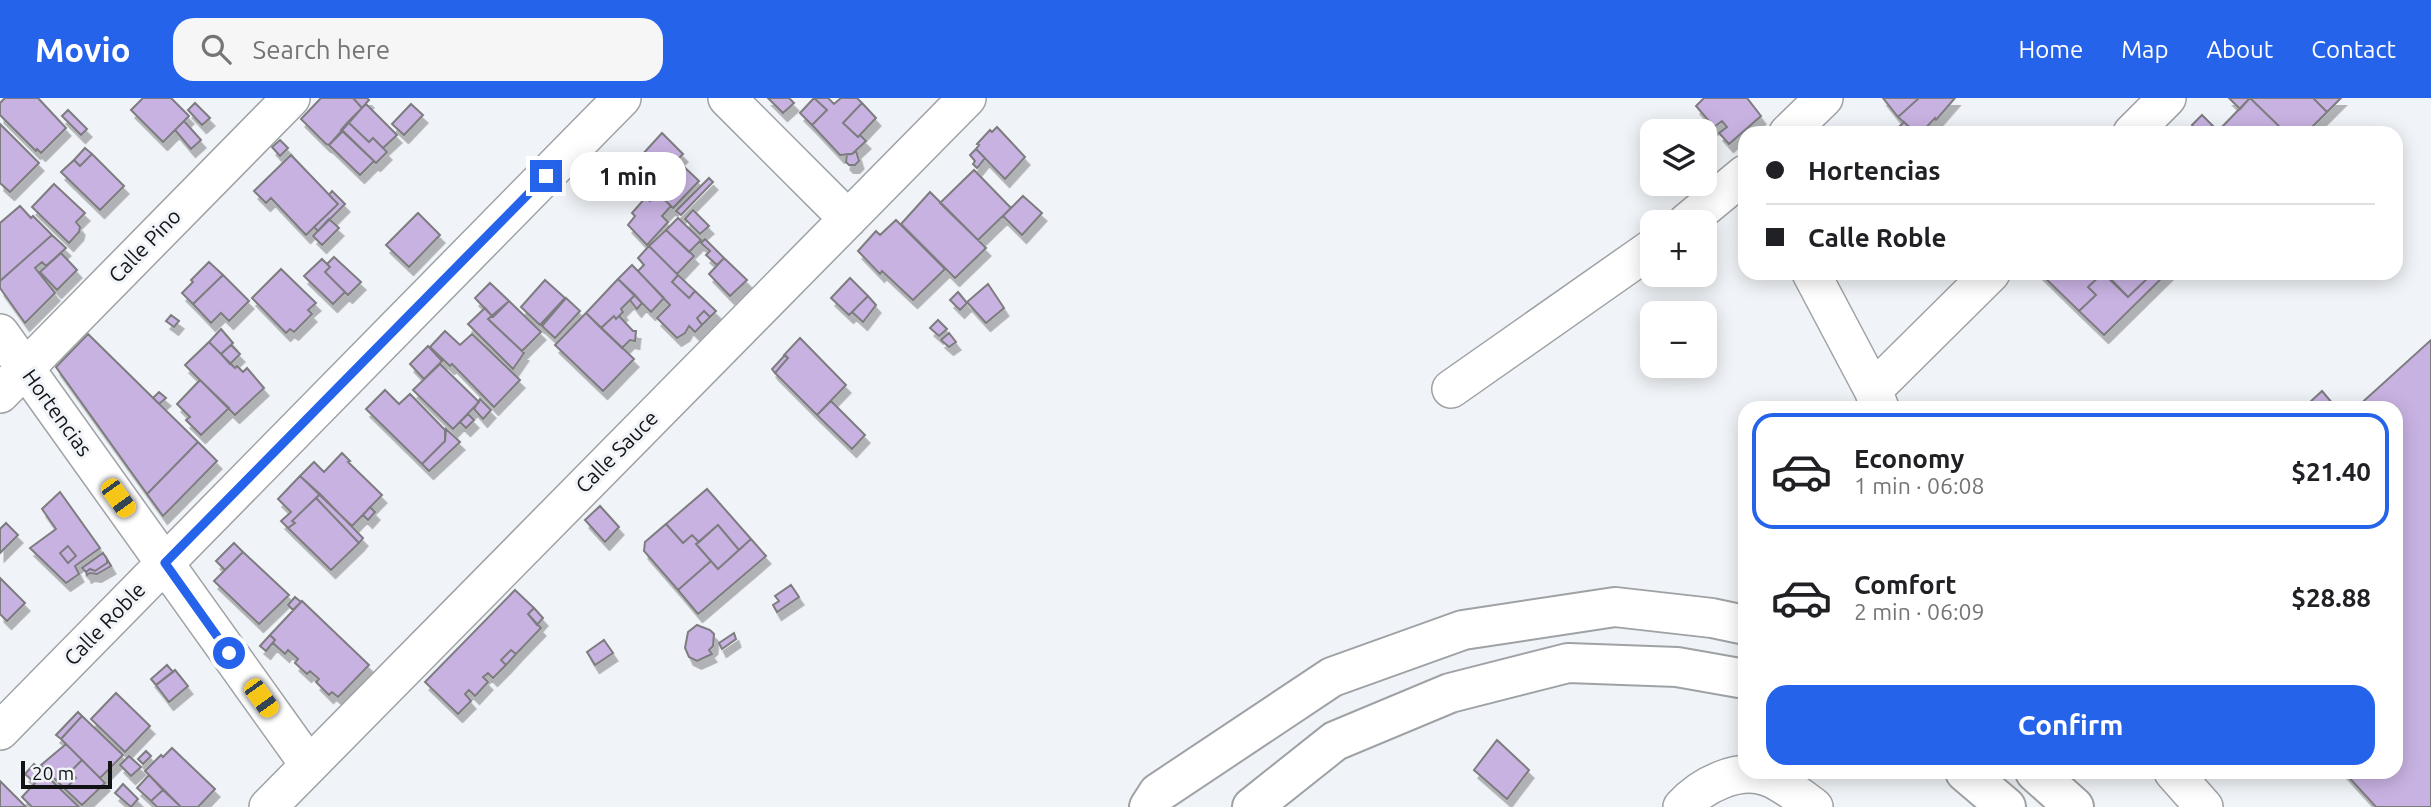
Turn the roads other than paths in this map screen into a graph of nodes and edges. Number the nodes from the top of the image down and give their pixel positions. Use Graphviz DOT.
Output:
graph roads {
  1 [pos="290,98"];
  2 [pos="622,98"];
  3 [pos="727,98"];
  4 [pos="967,98"];
  5 [pos="1824,98"];
  6 [pos="2167,98"];
  7 [pos="1795,126"];
  8 [pos="2139,126"];
  9 [pos="1738,180"];
  10 [pos="1702,210"];
  11 [pos="848,219"];
  12 [pos="1640,255"];
  13 [pos="1815,280"];
  14 [pos="1985,280"];
  15 [pos="0,334"];
  16 [pos="25,368"];
  17 [pos="1451,389"];
  18 [pos="0,394"];
  19 [pos="1877,399"];
  20 [pos="165,563"];
  21 [pos="1738,624"];
  22 [pos="1738,678"];
  23 [pos="0,731"];
  24 [pos="309,765"];
  25 [pos="1738,776"];
  26 [pos="1770,779"];
  27 [pos="1973,779"];
  28 [pos="2043,779"];
  29 [pos="2179,779"];
  30 [pos="268,807"];
  31 [pos="1149,807"];
  32 [pos="1252,807"];
  33 [pos="1682,807"];
  34 [pos="1814,807"];
  35 [pos="2006,807"];
  36 [pos="2074,807"];
  37 [pos="2204,807"];
  1 -- 16 [label="street, Calle Pino"];
  2 -- 20 [label="street, Calle Roble"];
  3 -- 11 [label="street"];
  4 -- 11 [label="street, Calle Sauce"];
  5 -- 7 [label="street"];
  6 -- 8 [label="street"];
  9 -- 10 [label="street"];
  11 -- 24 [label="street, Calle Sauce"];
  12 -- 17 [label="street"];
  13 -- 19 [label="street"];
  14 -- 19 [label="street"];
  15 -- 16 [label="street, Hortencias"];
  16 -- 18 [label="street, Calle Pino"];
  16 -- 20 [label="street, Hortencias"];
  20 -- 23 [label="street, Calle Roble"];
  20 -- 24 [label="street, Hortencias"];
  21 -- 31 [label="main road"];
  22 -- 32 [label="main road"];
  24 -- 30 [label="street, Calle Sauce"];
  25 -- 33 [label="street"];
  26 -- 34 [label="street"];
  27 -- 35 [label="main road"];
  28 -- 36 [label="main road"];
  29 -- 37 [label="street"];
}
